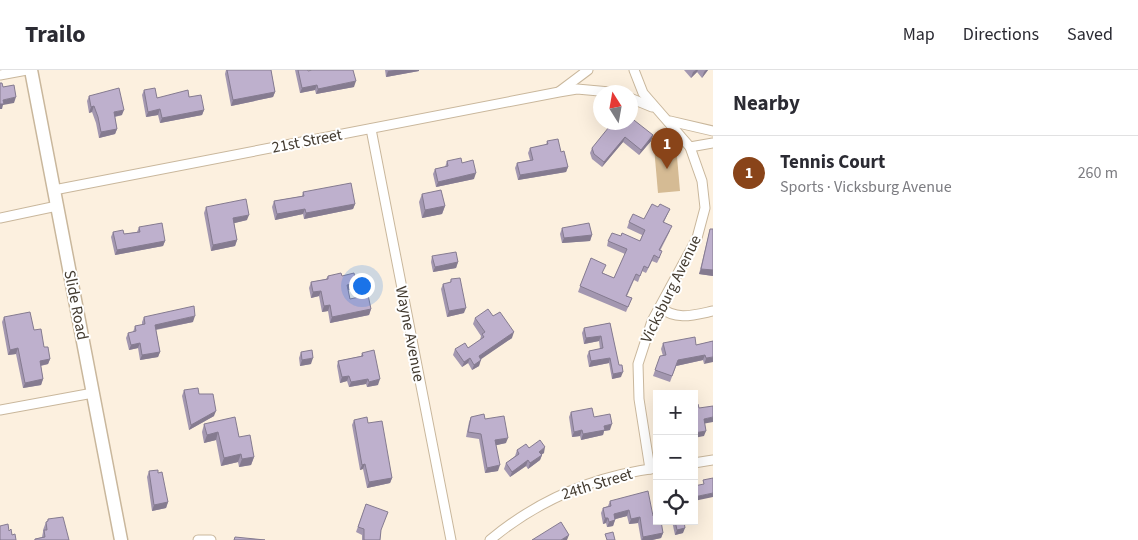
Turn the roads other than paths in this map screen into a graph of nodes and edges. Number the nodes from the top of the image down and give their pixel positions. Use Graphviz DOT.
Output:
graph roads {
  1 [pos="27,70"];
  2 [pos="31,70"];
  3 [pos="588,70"];
  4 [pos="634,70"];
  5 [pos="0,75"];
  6 [pos="593,90"];
  7 [pos="559,92"];
  8 [pos="638,101"];
  9 [pos="654,108"];
  10 [pos="669,121"];
  11 [pos="371,129"];
  12 [pos="713,131"];
  13 [pos="713,143"];
  14 [pos="690,147"];
  15 [pos="54,190"];
  16 [pos="57,206"];
  17 [pos="0,218"];
  18 [pos="660,307"];
  19 [pos="713,312"];
  20 [pos="93,392"];
  21 [pos="0,410"];
  22 [pos="713,460"];
  23 [pos="698,462"];
  24 [pos="653,464"];
  25 [pos="653,469"];
  26 [pos="121,540"];
  27 [pos="198,540"];
  28 [pos="211,540"];
  29 [pos="452,540"];
  30 [pos="490,540"];
  1 -- 5 [label="street"];
  2 -- 15 [label="main road, Slide Road"];
  3 -- 7 [label="street, 21st Street"];
  4 -- 9 [label="street, Vicksburg Avenue"];
  6 -- 7 [label="street, 21st Street"];
  7 -- 11 [label="street, 21st Street"];
  8 -- 9 [label="street"];
  9 -- 10 [label="street, Vicksburg Avenue"];
  10 -- 12 [label="street"];
  10 -- 14 [label="street, Vicksburg Avenue"];
  11 -- 15 [label="street, 21st Street"];
  11 -- 29 [label="street, Wayne Avenue"];
  13 -- 14 [label="street"];
  14 -- 18 [label="street, Vicksburg Avenue"];
  15 -- 16 [label="main road, Slide Road"];
  16 -- 17 [label="street"];
  16 -- 20 [label="main road, Slide Road"];
  18 -- 19 [label="street"];
  18 -- 24 [label="street, Vicksburg Avenue"];
  20 -- 21 [label="street"];
  20 -- 26 [label="main road, Slide Road"];
  22 -- 23 [label="street"];
  25 -- 30 [label="street, 24th Street"];
  27 -- 28 [label="street"];
}
